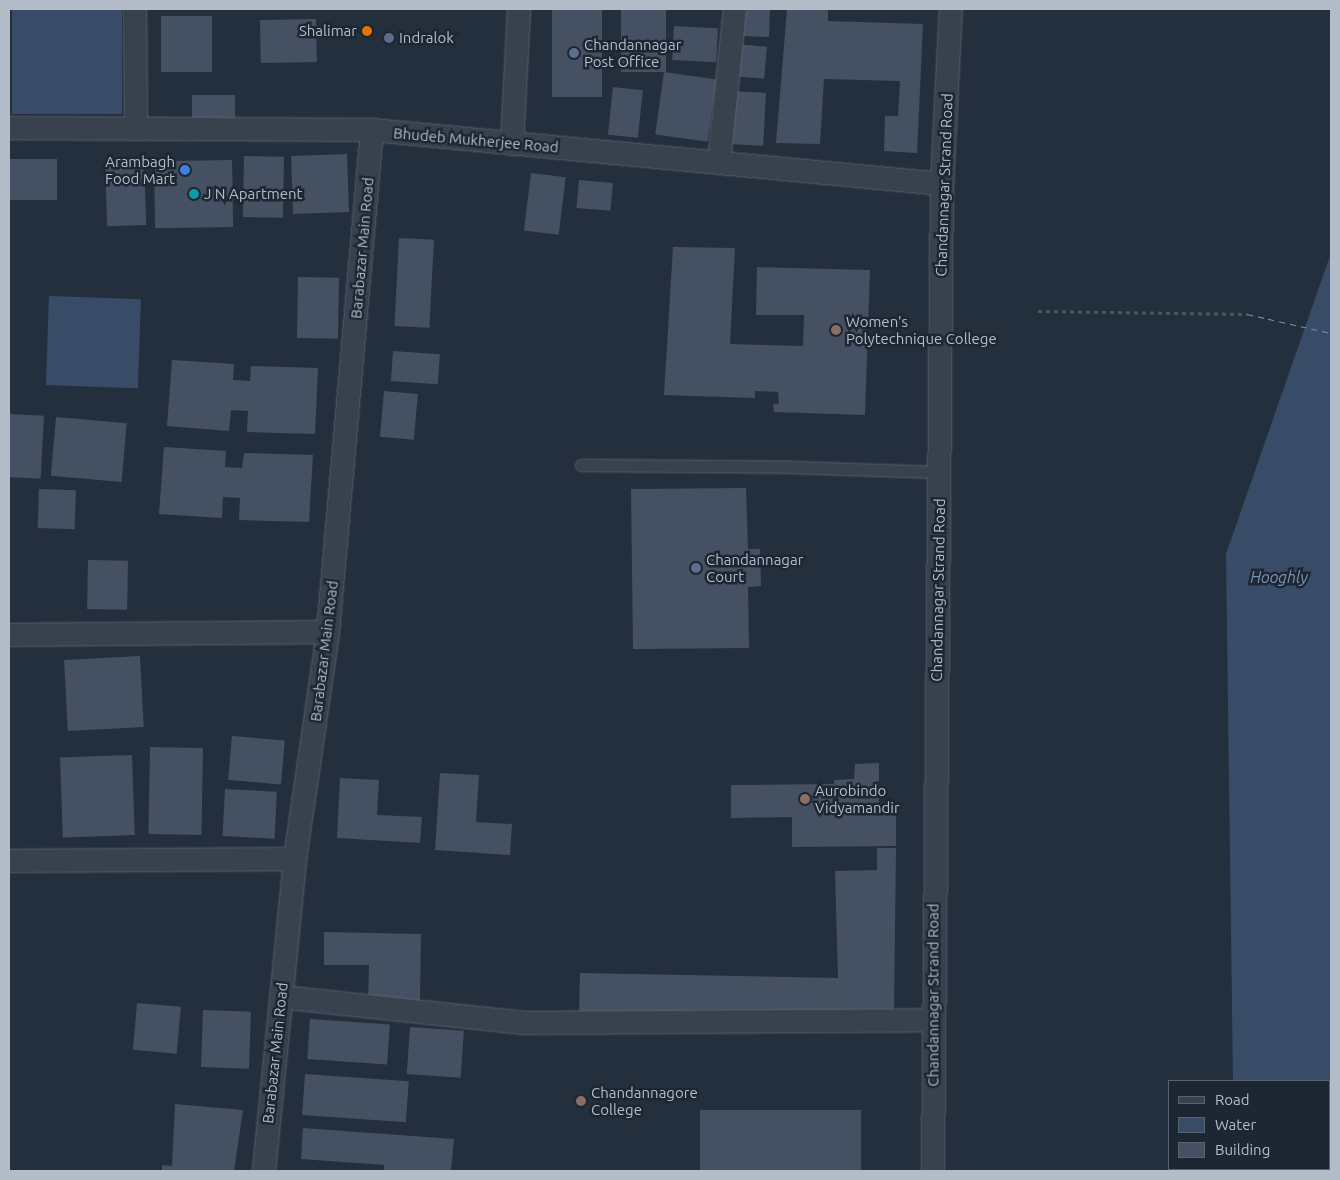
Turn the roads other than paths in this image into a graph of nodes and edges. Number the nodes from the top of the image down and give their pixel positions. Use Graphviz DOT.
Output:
graph roads {
  1 [pos="135,9"];
  2 [pos="519,9"];
  3 [pos="735,9"];
  4 [pos="951,9"];
  5 [pos="9,128"];
  6 [pos="136,129"];
  7 [pos="372,130"];
  8 [pos="512,144"];
  9 [pos="720,163"];
  10 [pos="942,184"];
  11 [pos="581,465"];
  12 [pos="939,472"];
  13 [pos="328,632"];
  14 [pos="9,635"];
  15 [pos="295,859"];
  16 [pos="9,861"];
  17 [pos="281,997"];
  18 [pos="933,1020"];
  19 [pos="264,1171"];
  20 [pos="933,1171"];
  1 -- 6 [label="street"];
  2 -- 8 [label="street"];
  3 -- 9 [label="street"];
  4 -- 10 [label="street, Chandannagar Strand Road"];
  5 -- 6 [label="street, Bhudeb Mukherjee Road"];
  6 -- 7 [label="street, Bhudeb Mukherjee Road"];
  7 -- 8 [label="street, Bhudeb Mukherjee Road"];
  7 -- 13 [label="street, Barabazar Main Road"];
  8 -- 9 [label="street, Bhudeb Mukherjee Road"];
  9 -- 10 [label="street, Bhudeb Mukherjee Road"];
  10 -- 12 [label="street, Chandannagar Strand Road"];
  11 -- 12 [label="lane"];
  12 -- 18 [label="street, Chandannagar Strand Road"];
  13 -- 14 [label="street"];
  13 -- 15 [label="street, Barabazar Main Road"];
  15 -- 16 [label="street"];
  15 -- 17 [label="street, Barabazar Main Road"];
  17 -- 18 [label="street"];
  17 -- 19 [label="street, Barabazar Main Road"];
  18 -- 20 [label="street, Chandannagar Strand Road"];
}
